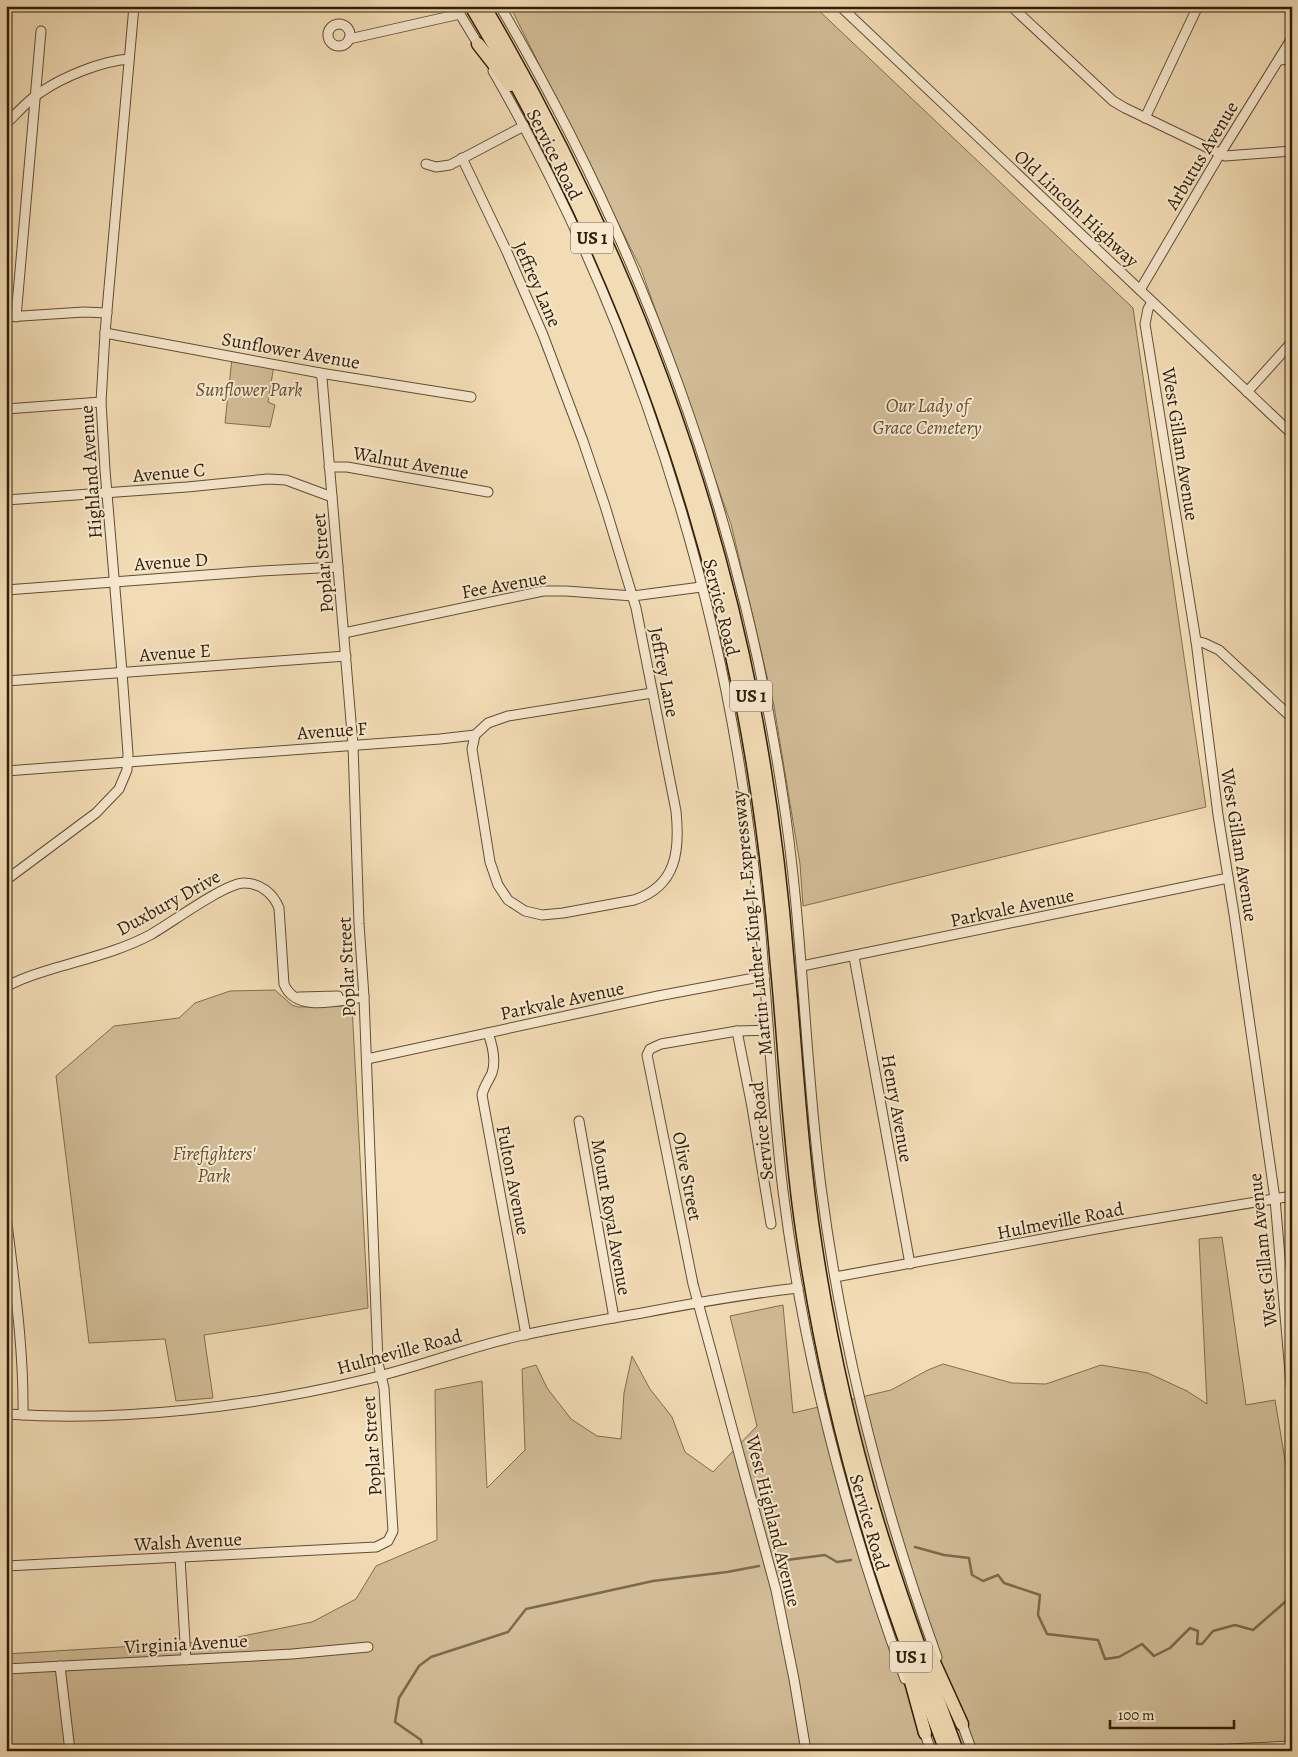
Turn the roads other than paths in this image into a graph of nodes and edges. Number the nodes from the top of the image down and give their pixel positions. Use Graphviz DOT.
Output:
graph roads {
  1 [pos="134,6"];
  2 [pos="471,6"];
  3 [pos="484,6"];
  4 [pos="500,6"];
  5 [pos="840,6"];
  6 [pos="1011,6"];
  7 [pos="1198,6"];
  8 [pos="458,10"];
  9 [pos="42,31"];
  10 [pos="1292,38"];
  11 [pos="349,39"];
  12 [pos="478,44"];
  13 [pos="128,59"];
  14 [pos="1292,59"];
  15 [pos="1279,60"];
  16 [pos="35,96"];
  17 [pos="534,117"];
  18 [pos="1145,118"];
  19 [pos="6,124"];
  20 [pos="524,126"];
  21 [pos="1292,151"];
  22 [pos="1220,154"];
  23 [pos="462,158"];
  24 [pos="426,164"];
  25 [pos="1140,290"];
  26 [pos="1152,302"];
  27 [pos="107,313"];
  28 [pos="11,317"];
  29 [pos="106,332"];
  30 [pos="1292,342"];
  31 [pos="320,372"];
  32 [pos="1247,392"];
  33 [pos="471,397"];
  34 [pos="101,402"];
  35 [pos="6,409"];
  36 [pos="1292,434"];
  37 [pos="329,467"];
  38 [pos="107,492"];
  39 [pos="488,492"];
  40 [pos="332,497"];
  41 [pos="6,500"];
  42 [pos="338,567"];
  43 [pos="114,582"];
  44 [pos="701,587"];
  45 [pos="6,590"];
  46 [pos="632,596"];
  47 [pos="344,633"];
  48 [pos="1196,641"];
  49 [pos="346,656"];
  50 [pos="122,672"];
  51 [pos="6,681"];
  52 [pos="652,693"];
  53 [pos="1292,718"];
  54 [pos="475,735"];
  55 [pos="353,745"];
  56 [pos="127,762"];
  57 [pos="6,771"];
  58 [pos="1228,878"];
  59 [pos="6,880"];
  60 [pos="854,957"];
  61 [pos="802,966"];
  62 [pos="765,976"];
  63 [pos="6,987"];
  64 [pos="364,997"];
  65 [pos="768,1030"];
  66 [pos="737,1031"];
  67 [pos="488,1033"];
  68 [pos="367,1059"];
  69 [pos="579,1121"];
  70 [pos="1292,1196"];
  71 [pos="1275,1199"];
  72 [pos="6,1215"];
  73 [pos="771,1224"];
  74 [pos="910,1264"];
  75 [pos="835,1277"];
  76 [pos="798,1288"];
  77 [pos="698,1302"];
  78 [pos="614,1318"];
  79 [pos="526,1335"];
  80 [pos="380,1376"];
  81 [pos="1292,1396"];
  82 [pos="6,1414"];
  83 [pos="23,1415"];
  84 [pos="372,1548"];
  85 [pos="180,1558"];
  86 [pos="879,1563"];
  87 [pos="6,1566"];
  88 [pos="896,1577"];
  89 [pos="368,1647"];
  90 [pos="186,1660"];
  91 [pos="60,1666"];
  92 [pos="6,1669"];
  93 [pos="962,1724"];
  94 [pos="924,1733"];
  95 [pos="1292,1746"];
  96 [pos="70,1751"];
  97 [pos="806,1751"];
  98 [pos="931,1751"];
  99 [pos="946,1751"];
  100 [pos="957,1751"];
  101 [pos="972,1751"];
  102 [pos="1187,1751"];
  1 -- 13 [label="street, Highland Avenue"];
  2 -- 17 [label="highway, Martin Luther King Jr. Expressway / US 1"];
  3 -- 88 [label="highway, Martin Luther King Jr. Expressway / US 1"];
  4 -- 61 [label="street, Service Road"];
  5 -- 25 [label="street, Old Lincoln Highway"];
  6 -- 18 [label="street"];
  7 -- 18 [label="street"];
  8 -- 11 [label="street"];
  8 -- 12 [label="street, Service Road"];
  9 -- 16 [label="street"];
  10 -- 15 [label="street, Arbutus Avenue"];
  12 -- 17 [label="highway"];
  12 -- 20 [label="street, Service Road"];
  13 -- 16 [label="street"];
  13 -- 27 [label="street, Highland Avenue"];
  14 -- 15 [label="street"];
  15 -- 22 [label="street, Arbutus Avenue"];
  16 -- 19 [label="street"];
  16 -- 28 [label="street"];
  17 -- 86 [label="highway, Martin Luther King Jr. Expressway / US 1"];
  18 -- 22 [label="street"];
  20 -- 23 [label="street"];
  20 -- 44 [label="street, Service Road"];
  21 -- 22 [label="street"];
  22 -- 25 [label="street, Arbutus Avenue"];
  23 -- 24 [label="street"];
  23 -- 46 [label="street, Jeffrey Lane"];
  25 -- 26 [label="street, Old Lincoln Highway"];
  26 -- 32 [label="street, Old Lincoln Highway"];
  26 -- 48 [label="street, West Gillam Avenue"];
  27 -- 28 [label="street"];
  27 -- 29 [label="street, Highland Avenue"];
  29 -- 31 [label="street, Sunflower Avenue"];
  29 -- 34 [label="street, Highland Avenue"];
  30 -- 32 [label="street"];
  31 -- 33 [label="street, Sunflower Avenue"];
  31 -- 37 [label="street, Poplar Street"];
  32 -- 36 [label="street, Old Lincoln Highway"];
  34 -- 35 [label="street"];
  34 -- 38 [label="street, Highland Avenue"];
  37 -- 39 [label="street, Walnut Avenue"];
  37 -- 40 [label="street, Poplar Street"];
  38 -- 40 [label="street, Avenue C"];
  38 -- 41 [label="street, Avenue C"];
  38 -- 43 [label="street, Highland Avenue"];
  40 -- 42 [label="street, Poplar Street"];
  42 -- 43 [label="street, Avenue D"];
  42 -- 47 [label="street, Poplar Street"];
  43 -- 45 [label="street, Avenue D"];
  43 -- 50 [label="street, Highland Avenue"];
  44 -- 46 [label="street, Fee Avenue"];
  44 -- 62 [label="street, Service Road"];
  46 -- 47 [label="street, Fee Avenue"];
  46 -- 52 [label="street, Jeffrey Lane"];
  47 -- 49 [label="street, Poplar Street"];
  48 -- 53 [label="street"];
  48 -- 58 [label="street, West Gillam Avenue"];
  49 -- 50 [label="street, Avenue E"];
  49 -- 55 [label="street, Poplar Street"];
  50 -- 51 [label="street, Avenue E"];
  50 -- 56 [label="street, Highland Avenue"];
  52 -- 54 [label="street, Avenue F"];
  52 -- 54 [label="street, Jeffrey Lane"];
  54 -- 55 [label="street, Avenue F"];
  55 -- 56 [label="street, Avenue F"];
  55 -- 64 [label="street, Poplar Street"];
  56 -- 57 [label="street, Avenue F"];
  56 -- 59 [label="street, Highland Avenue"];
  58 -- 60 [label="street, Parkvale Avenue"];
  58 -- 71 [label="street, West Gillam Avenue"];
  60 -- 61 [label="street, Parkvale Avenue"];
  60 -- 74 [label="street, Henry Avenue"];
  61 -- 75 [label="street, Service Road"];
  62 -- 65 [label="street, Service Road"];
  62 -- 67 [label="street, Parkvale Avenue"];
  63 -- 64 [label="street, Duxbury Drive"];
  64 -- 68 [label="street, Poplar Street"];
  65 -- 66 [label="street"];
  65 -- 76 [label="street, Service Road"];
  66 -- 73 [label="street"];
  66 -- 77 [label="street, Olive Street"];
  67 -- 68 [label="street, Parkvale Avenue"];
  67 -- 79 [label="street, Fulton Avenue"];
  68 -- 80 [label="street, Poplar Street"];
  69 -- 78 [label="street, Mount Royal Avenue"];
  70 -- 71 [label="street, Hulmeville Road"];
  71 -- 74 [label="street, Hulmeville Road"];
  71 -- 81 [label="street, West Gillam Avenue"];
  72 -- 83 [label="street"];
  74 -- 75 [label="street, Hulmeville Road"];
  75 -- 93 [label="street, Service Road"];
  76 -- 77 [label="street, Hulmeville Road"];
  76 -- 94 [label="street, Service Road"];
  77 -- 78 [label="street, Hulmeville Road"];
  77 -- 97 [label="street, West Highland Avenue"];
  78 -- 79 [label="street, Hulmeville Road"];
  79 -- 80 [label="street, Hulmeville Road"];
  80 -- 83 [label="street, Hulmeville Road"];
  80 -- 84 [label="street, Poplar Street"];
  82 -- 83 [label="street, Hulmeville Road"];
  84 -- 85 [label="street, Walsh Avenue"];
  85 -- 87 [label="street, Walsh Avenue"];
  85 -- 90 [label="street"];
  86 -- 94 [label="highway"];
  86 -- 99 [label="highway, Martin Luther King Jr. Expressway / US 1"];
  88 -- 93 [label="highway"];
  88 -- 100 [label="highway, Martin Luther King Jr. Expressway / US 1"];
  89 -- 90 [label="street, Virginia Avenue"];
  90 -- 91 [label="street, Virginia Avenue"];
  91 -- 92 [label="street, Virginia Avenue"];
  91 -- 96 [label="street"];
  93 -- 101 [label="street, Service Road"];
  94 -- 98 [label="street, Service Road"];
  95 -- 102 [label="street"];
}
